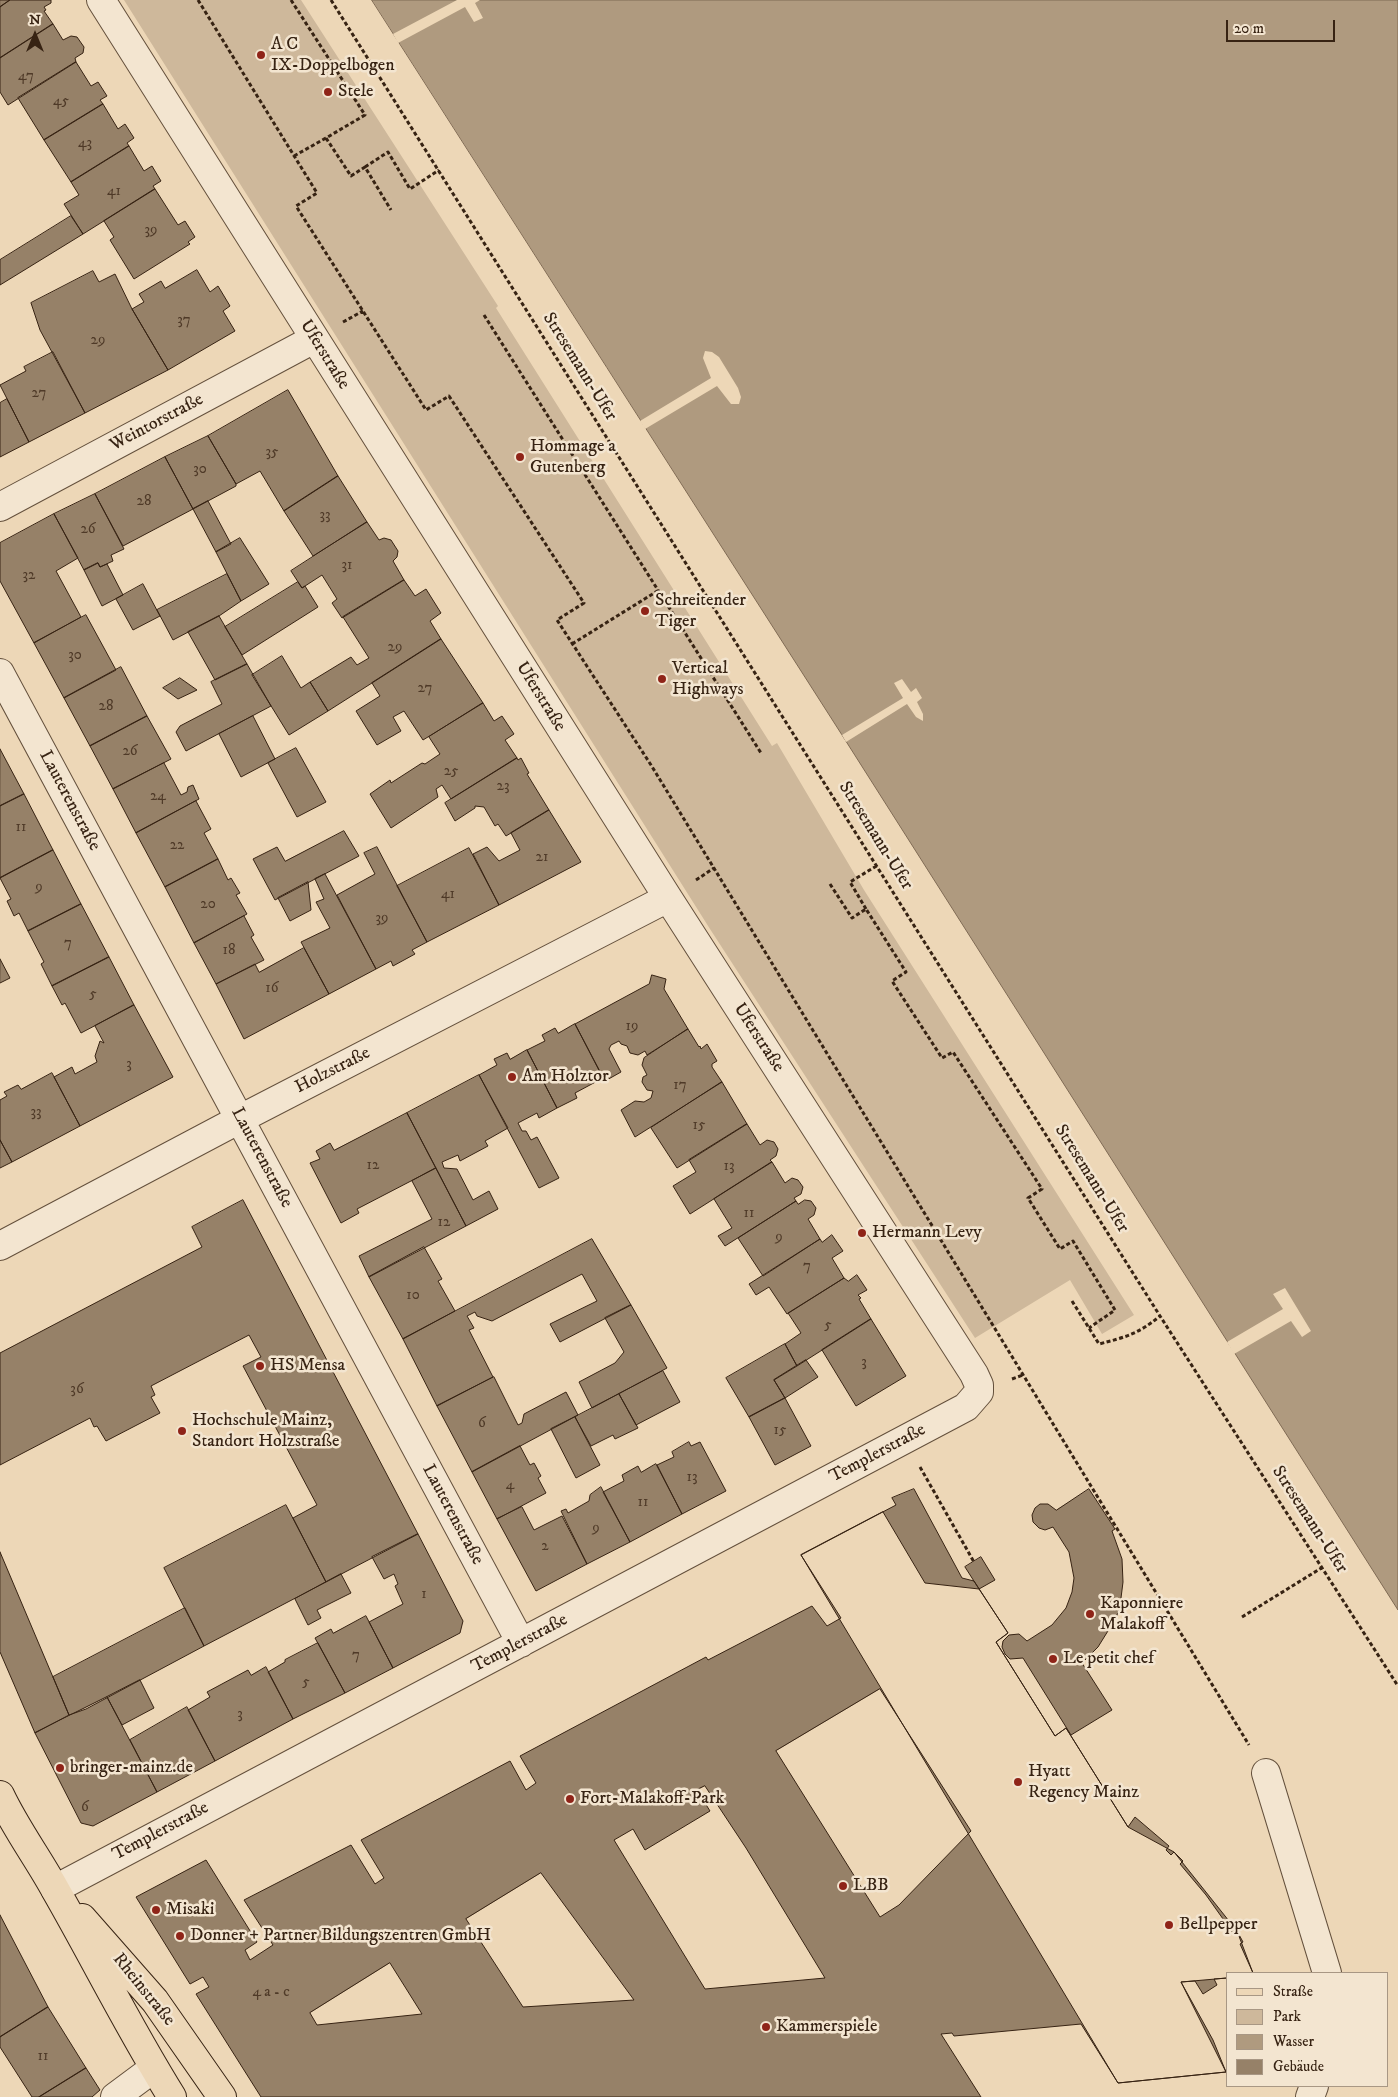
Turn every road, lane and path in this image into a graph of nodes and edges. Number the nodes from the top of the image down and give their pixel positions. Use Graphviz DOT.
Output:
graph roads {
  1 [pos="101,0"];
  2 [pos="198,0"];
  3 [pos="292,0"];
  4 [pos="331,0"];
  5 [pos="326,138"];
  6 [pos="294,156"];
  7 [pos="365,167"];
  8 [pos="439,170"];
  9 [pos="391,210"];
  10 [pos="484,315"];
  11 [pos="314,339"];
  12 [pos="0,507"];
  13 [pos="659,590"];
  14 [pos="572,644"];
  15 [pos="0,673"];
  16 [pos="761,753"];
  17 [pos="878,865"];
  18 [pos="830,884"];
  19 [pos="668,898"];
  20 [pos="866,909"];
  21 [pos="240,1119"];
  22 [pos="0,1246"];
  23 [pos="1072,1301"];
  24 [pos="1160,1316"];
  25 [pos="1089,1328"];
  26 [pos="979,1392"];
  27 [pos="905,1440"];
  28 [pos="974,1562"];
  29 [pos="1323,1567"];
  30 [pos="1242,1617"];
  31 [pos="521,1643"];
  32 [pos="1398,1686"];
  33 [pos="1266,1773"];
  34 [pos="2,1802"];
  35 [pos="55,1889"];
  36 [pos="1327,1972"];
  37 [pos="154,2068"];
  38 [pos="115,2097"];
  39 [pos="172,2097"];
  40 [pos="222,2097"];
  1 -- 11 [label="street, Uferstraße"];
  2 -- 6 [label="path"];
  3 -- 5 [label="path"];
  4 -- 8 [label="path, Stresemann-Ufer"];
  5 -- 6 [label="path"];
  5 -- 7 [label="path"];
  6 -- 14 [label="path"];
  7 -- 8 [label="path"];
  7 -- 9 [label="path"];
  8 -- 17 [label="path, Stresemann-Ufer"];
  10 -- 13 [label="path"];
  11 -- 12 [label="street, Weintorstraße"];
  11 -- 19 [label="street, Uferstraße"];
  13 -- 14 [label="path"];
  13 -- 16 [label="path"];
  14 -- 33 [label="path"];
  15 -- 21 [label="street, Lauterenstraße"];
  17 -- 20 [label="path"];
  17 -- 24 [label="path, Stresemann-Ufer"];
  18 -- 20 [label="path"];
  19 -- 21 [label="street, Holzstraße"];
  19 -- 26 [label="street, Uferstraße"];
  20 -- 25 [label="path"];
  21 -- 22 [label="street, Holzstraße"];
  21 -- 31 [label="street, Lauterenstraße"];
  23 -- 25 [label="path"];
  24 -- 25 [label="path"];
  24 -- 29 [label="path, Stresemann-Ufer"];
  26 -- 27 [label="street, Templerstraße"];
  27 -- 28 [label="path"];
  27 -- 31 [label="street, Templerstraße"];
  29 -- 30 [label="path"];
  29 -- 32 [label="path, Stresemann-Ufer"];
  31 -- 35 [label="street, Templerstraße"];
  33 -- 36 [label="street"];
  34 -- 35 [label="main road, Rheinstraße"];
  35 -- 37 [label="main road, Rheinstraße"];
  35 -- 40 [label="main road, Rheinstraße"];
  37 -- 38 [label="street"];
  37 -- 39 [label="main road, Rheinstraße"];
}
